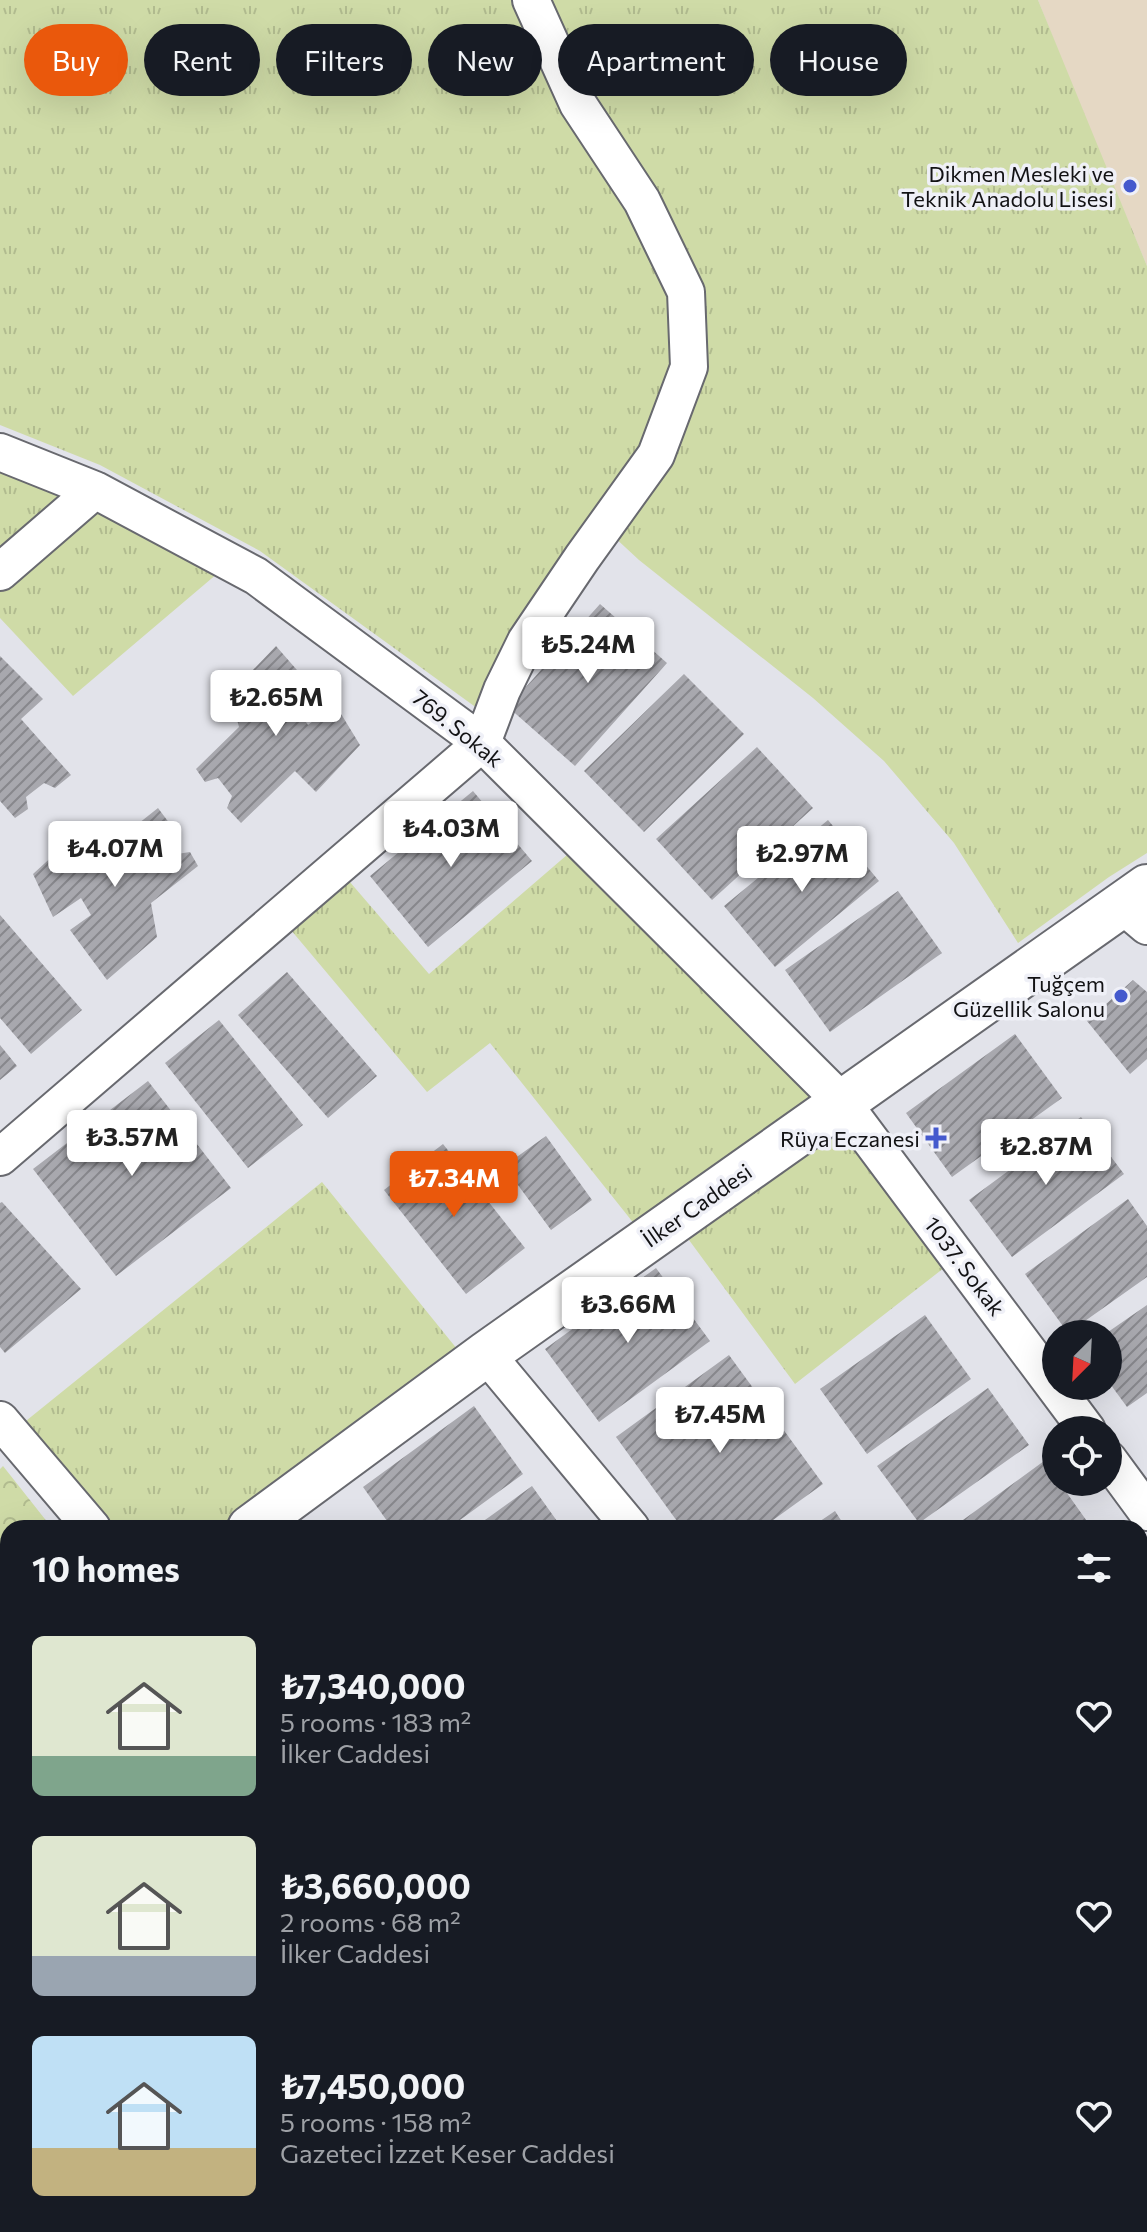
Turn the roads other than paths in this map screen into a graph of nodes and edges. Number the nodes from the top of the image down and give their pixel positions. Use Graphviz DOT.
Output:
graph roads {
  1 [pos="531,0"];
  2 [pos="0,452"];
  3 [pos="95,490"];
  4 [pos="0,572"];
  5 [pos="482,743"];
  6 [pos="1138,905"];
  7 [pos="842,1102"];
  8 [pos="0,1157"];
  9 [pos="486,1354"];
  10 [pos="1077,1416"];
  11 [pos="0,1420"];
  12 [pos="1122,1478"];
  13 [pos="1147,1512"];
  14 [pos="85,1520"];
  15 [pos="261,1520"];
  16 [pos="624,1520"];
  1 -- 5 [label="street"];
  2 -- 3 [label="street, 769. Sokak"];
  3 -- 4 [label="street"];
  3 -- 5 [label="street, 769. Sokak"];
  5 -- 7 [label="street, 769. Sokak"];
  5 -- 8 [label="street"];
  6 -- 7 [label="main road, İlker Caddesi"];
  7 -- 9 [label="main road, İlker Caddesi"];
  7 -- 10 [label="street, 1037. Sokak"];
  9 -- 15 [label="main road, İlker Caddesi"];
  9 -- 16 [label="street"];
  11 -- 14 [label="street"];
  12 -- 13 [label="street"];
}
